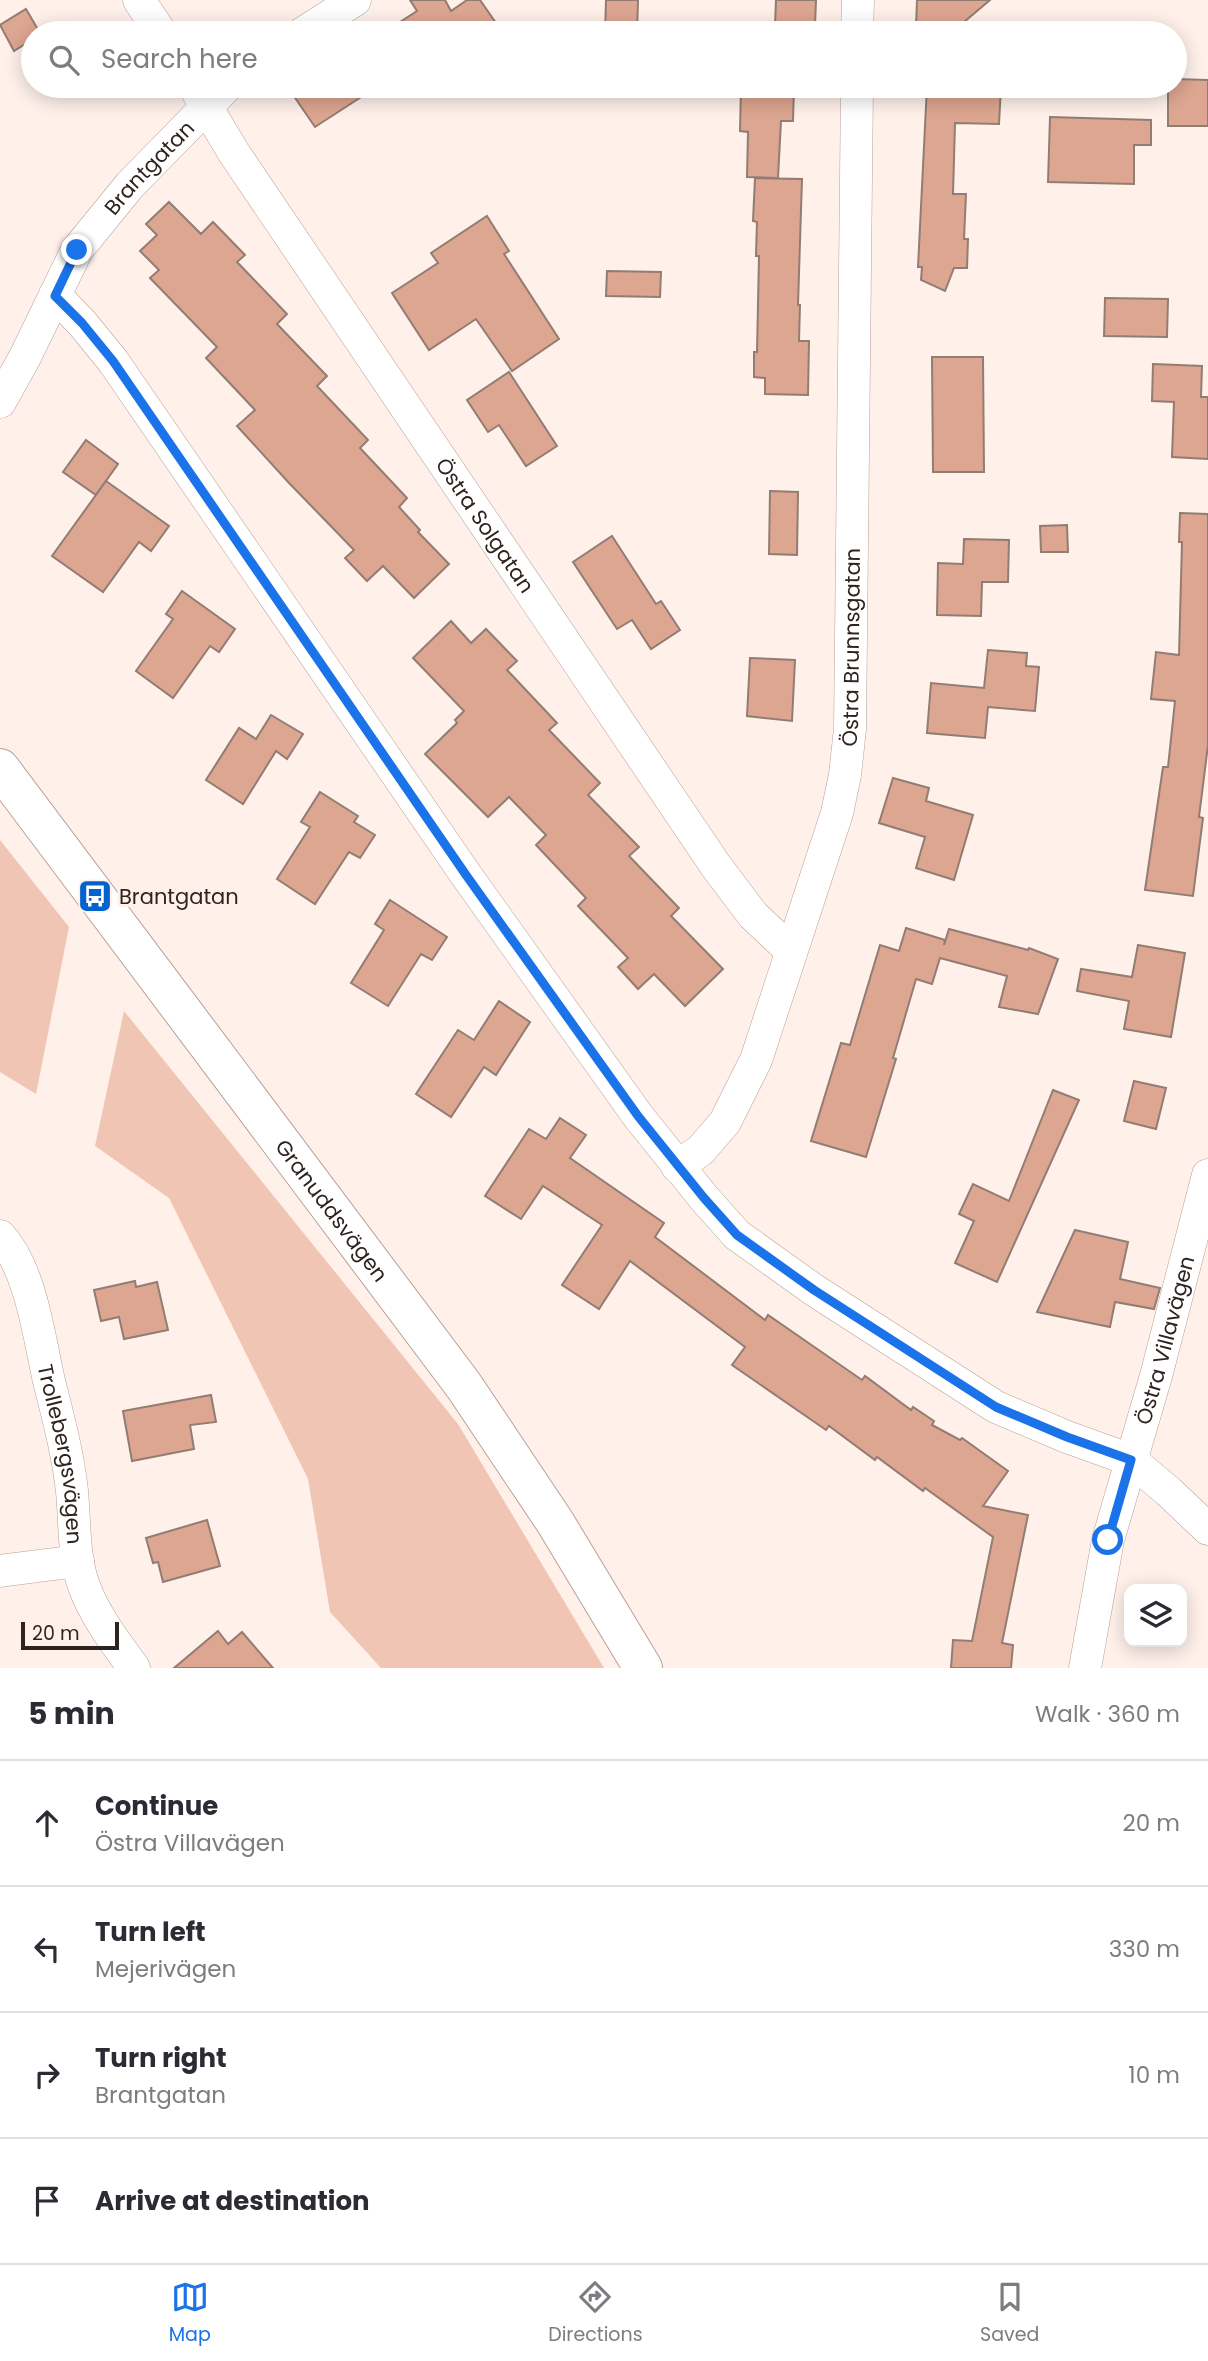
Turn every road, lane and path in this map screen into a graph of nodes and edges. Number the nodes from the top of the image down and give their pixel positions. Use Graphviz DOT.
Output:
graph roads {
  1 [pos="139,0"];
  2 [pos="355,0"];
  3 [pos="858,0"];
  4 [pos="153,21"];
  5 [pos="322,21"];
  6 [pos="857,21"];
  7 [pos="205,98"];
  8 [pos="212,98"];
  9 [pos="857,98"];
  10 [pos="55,296"];
  11 [pos="0,402"];
  12 [pos="0,768"];
  13 [pos="791,951"];
  14 [pos="677,1166"];
  15 [pos="1208,1175"];
  16 [pos="0,1236"];
  17 [pos="1131,1460"];
  18 [pos="1208,1529"];
  19 [pos="78,1561"];
  20 [pos="0,1571"];
  21 [pos="134,1668"];
  22 [pos="643,1668"];
  23 [pos="1085,1668"];
  1 -- 4 [label="street"];
  2 -- 5 [label="street"];
  3 -- 6 [label="street"];
  7 -- 10 [label="street, Brantgatan"];
  8 -- 13 [label="street, Östra Solgatan"];
  9 -- 13 [label="street, Östra Brunnsgatan"];
  10 -- 11 [label="street, Brantgatan"];
  10 -- 14 [label="street"];
  12 -- 22 [label="street, Granuddsvägen"];
  13 -- 14 [label="street, Östra Brunnsgatan"];
  14 -- 17 [label="street"];
  15 -- 17 [label="street, Östra Villavägen"];
  16 -- 19 [label="street, Trollebergsvägen"];
  17 -- 18 [label="street"];
  17 -- 23 [label="street, Östra Villavägen"];
  19 -- 20 [label="street"];
  19 -- 21 [label="street, Trollebergsvägen"];
}
